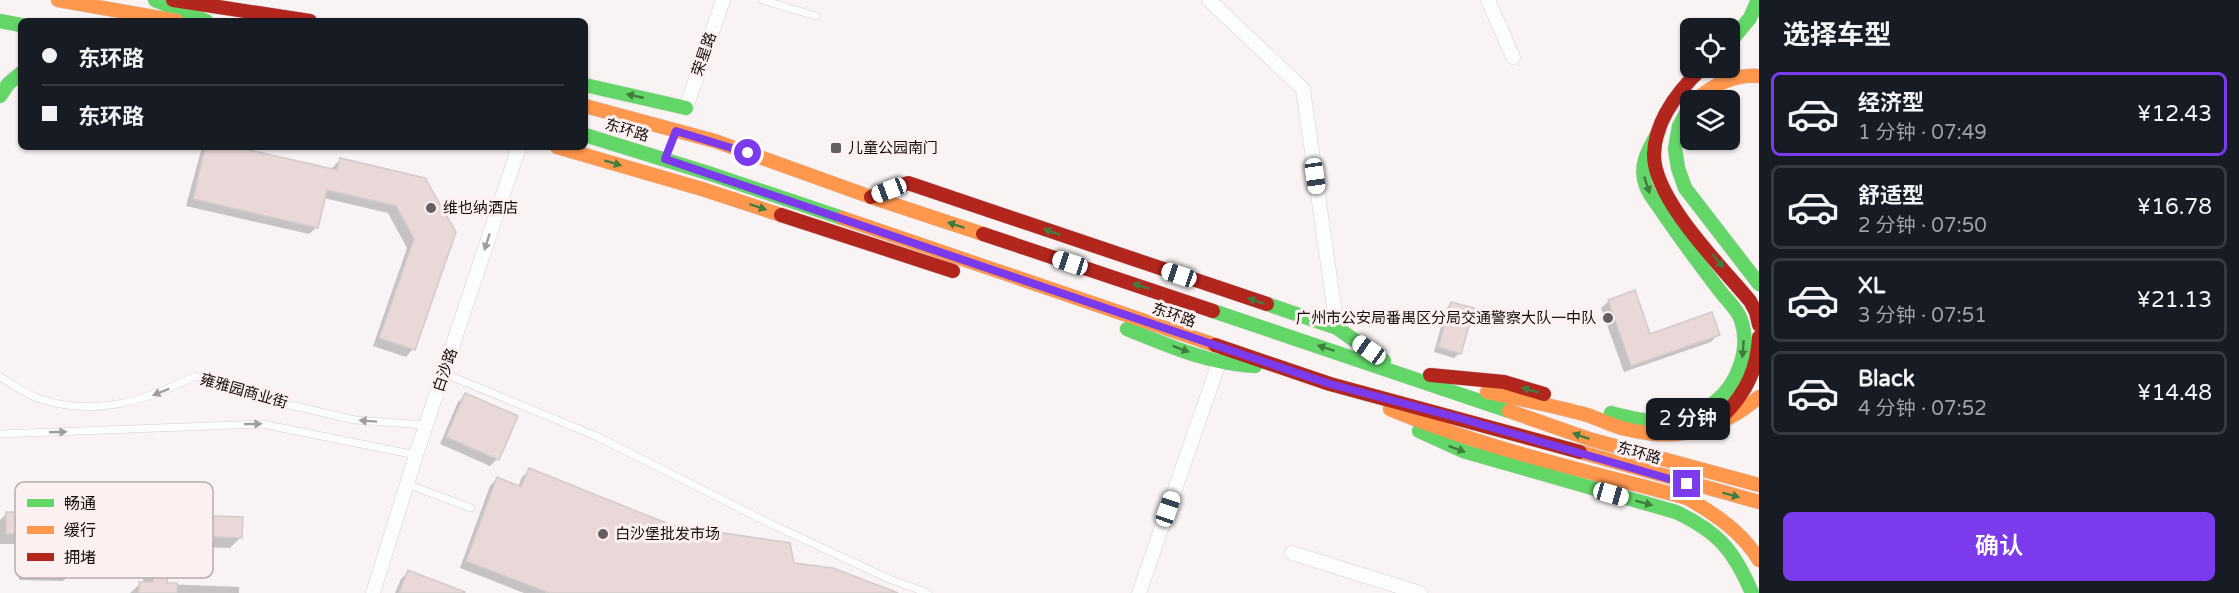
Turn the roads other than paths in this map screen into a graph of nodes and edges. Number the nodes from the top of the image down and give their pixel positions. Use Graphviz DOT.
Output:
graph roads {
  1 [pos="58,0"];
  2 [pos="154,0"];
  3 [pos="172,0"];
  4 [pos="723,0"];
  5 [pos="762,0"];
  6 [pos="1209,0"];
  7 [pos="1488,0"];
  8 [pos="1758,0"];
  9 [pos="816,16"];
  10 [pos="160,18"];
  11 [pos="199,18"];
  12 [pos="290,18"];
  13 [pos="0,21"];
  14 [pos="18,24"];
  15 [pos="1740,30"];
  16 [pos="1513,57"];
  17 [pos="18,76"];
  18 [pos="1759,76"];
  19 [pos="1691,78"];
  20 [pos="588,86"];
  21 [pos="1710,90"];
  22 [pos="0,96"];
  23 [pos="588,107"];
  24 [pos="686,108"];
  25 [pos="622,116"];
  26 [pos="1680,124"];
  27 [pos="1659,131"];
  28 [pos="588,135"];
  29 [pos="671,145"];
  30 [pos="518,150"];
  31 [pos="567,150"];
  32 [pos="757,173"];
  33 [pos="702,189"];
  34 [pos="871,197"];
  35 [pos="963,274"];
  36 [pos="1759,284"];
  37 [pos="997,285"];
  38 [pos="1759,325"];
  39 [pos="1337,328"];
  40 [pos="1759,337"];
  41 [pos="1221,356"];
  42 [pos="443,373"];
  43 [pos="1401,373"];
  44 [pos="0,376"];
  45 [pos="1330,384"];
  46 [pos="1750,400"];
  47 [pos="1389,409"];
  48 [pos="426,426"];
  49 [pos="0,434"];
  50 [pos="416,455"];
  51 [pos="407,484"];
  52 [pos="1759,486"];
  53 [pos="1759,502"];
  54 [pos="471,508"];
  55 [pos="1292,553"];
  56 [pos="1758,558"];
  57 [pos="373,593"];
  58 [pos="928,593"];
  59 [pos="1139,593"];
  60 [pos="1420,593"];
  61 [pos="1752,593"];
  1 -- 10 [label="main road"];
  2 -- 11 [label="main road"];
  3 -- 12 [label="main road"];
  4 -- 24 [label="street, 荣星路"];
  5 -- 9 [label="lane"];
  6 -- 39 [label="street"];
  7 -- 16 [label="street"];
  8 -- 15 [label="main road"];
  13 -- 14 [label="main road"];
  17 -- 22 [label="main road"];
  18 -- 21 [label="main road"];
  19 -- 27 [label="main road"];
  24 -- 20 [label="main road, one-way"];
  23 -- 25 [label="main road, 东环路"];
  24 -- 25 [label="main road"];
  24 -- 29 [label="main road"];
  25 -- 29 [label="main road, 东环路"];
  26 -- 36 [label="main road"];
  27 -- 38 [label="main road, one-way"];
  27 -- 43 [label="main road, one-way"];
  28 -- 29 [label="main road, 东环路"];
  29 -- 32 [label="main road, 东环路"];
  29 -- 32 [label="main road, 东环路"];
  29 -- 33 [label="main road"];
  30 -- 42 [label="street, 白沙路, one-way"];
  31 -- 33 [label="main road, one-way"];
  32 -- 34 [label="main road, 东环路"];
  32 -- 41 [label="main road, 东环路"];
  33 -- 35 [label="main road, one-way"];
  39 -- 34 [label="main road, one-way"];
  43 -- 34 [label="main road, 东环路, one-way"];
  37 -- 41 [label="main road, one-way"];
  39 -- 43 [label="main road"];
  40 -- 46 [label="main road"];
  41 -- 45 [label="main road, 东环路"];
  41 -- 59 [label="street"];
  42 -- 48 [label="street, 白沙路"];
  42 -- 58 [label="lane"];
  43 -- 46 [label="main road"];
  52 -- 43 [label="main road, 东环路, one-way"];
  48 -- 44 [label="lane, 雍雅园商业街, one-way"];
  45 -- 47 [label="main road"];
  45 -- 53 [label="main road, 东环路, one-way"];
  47 -- 56 [label="main road"];
  47 -- 61 [label="main road, one-way"];
  48 -- 50 [label="street, 白沙路"];
  49 -- 50 [label="lane, 雍雅园商业街, one-way"];
  50 -- 51 [label="street, 白沙路"];
  51 -- 54 [label="lane"];
  51 -- 57 [label="street, 白沙路"];
  55 -- 60 [label="street"];
}
